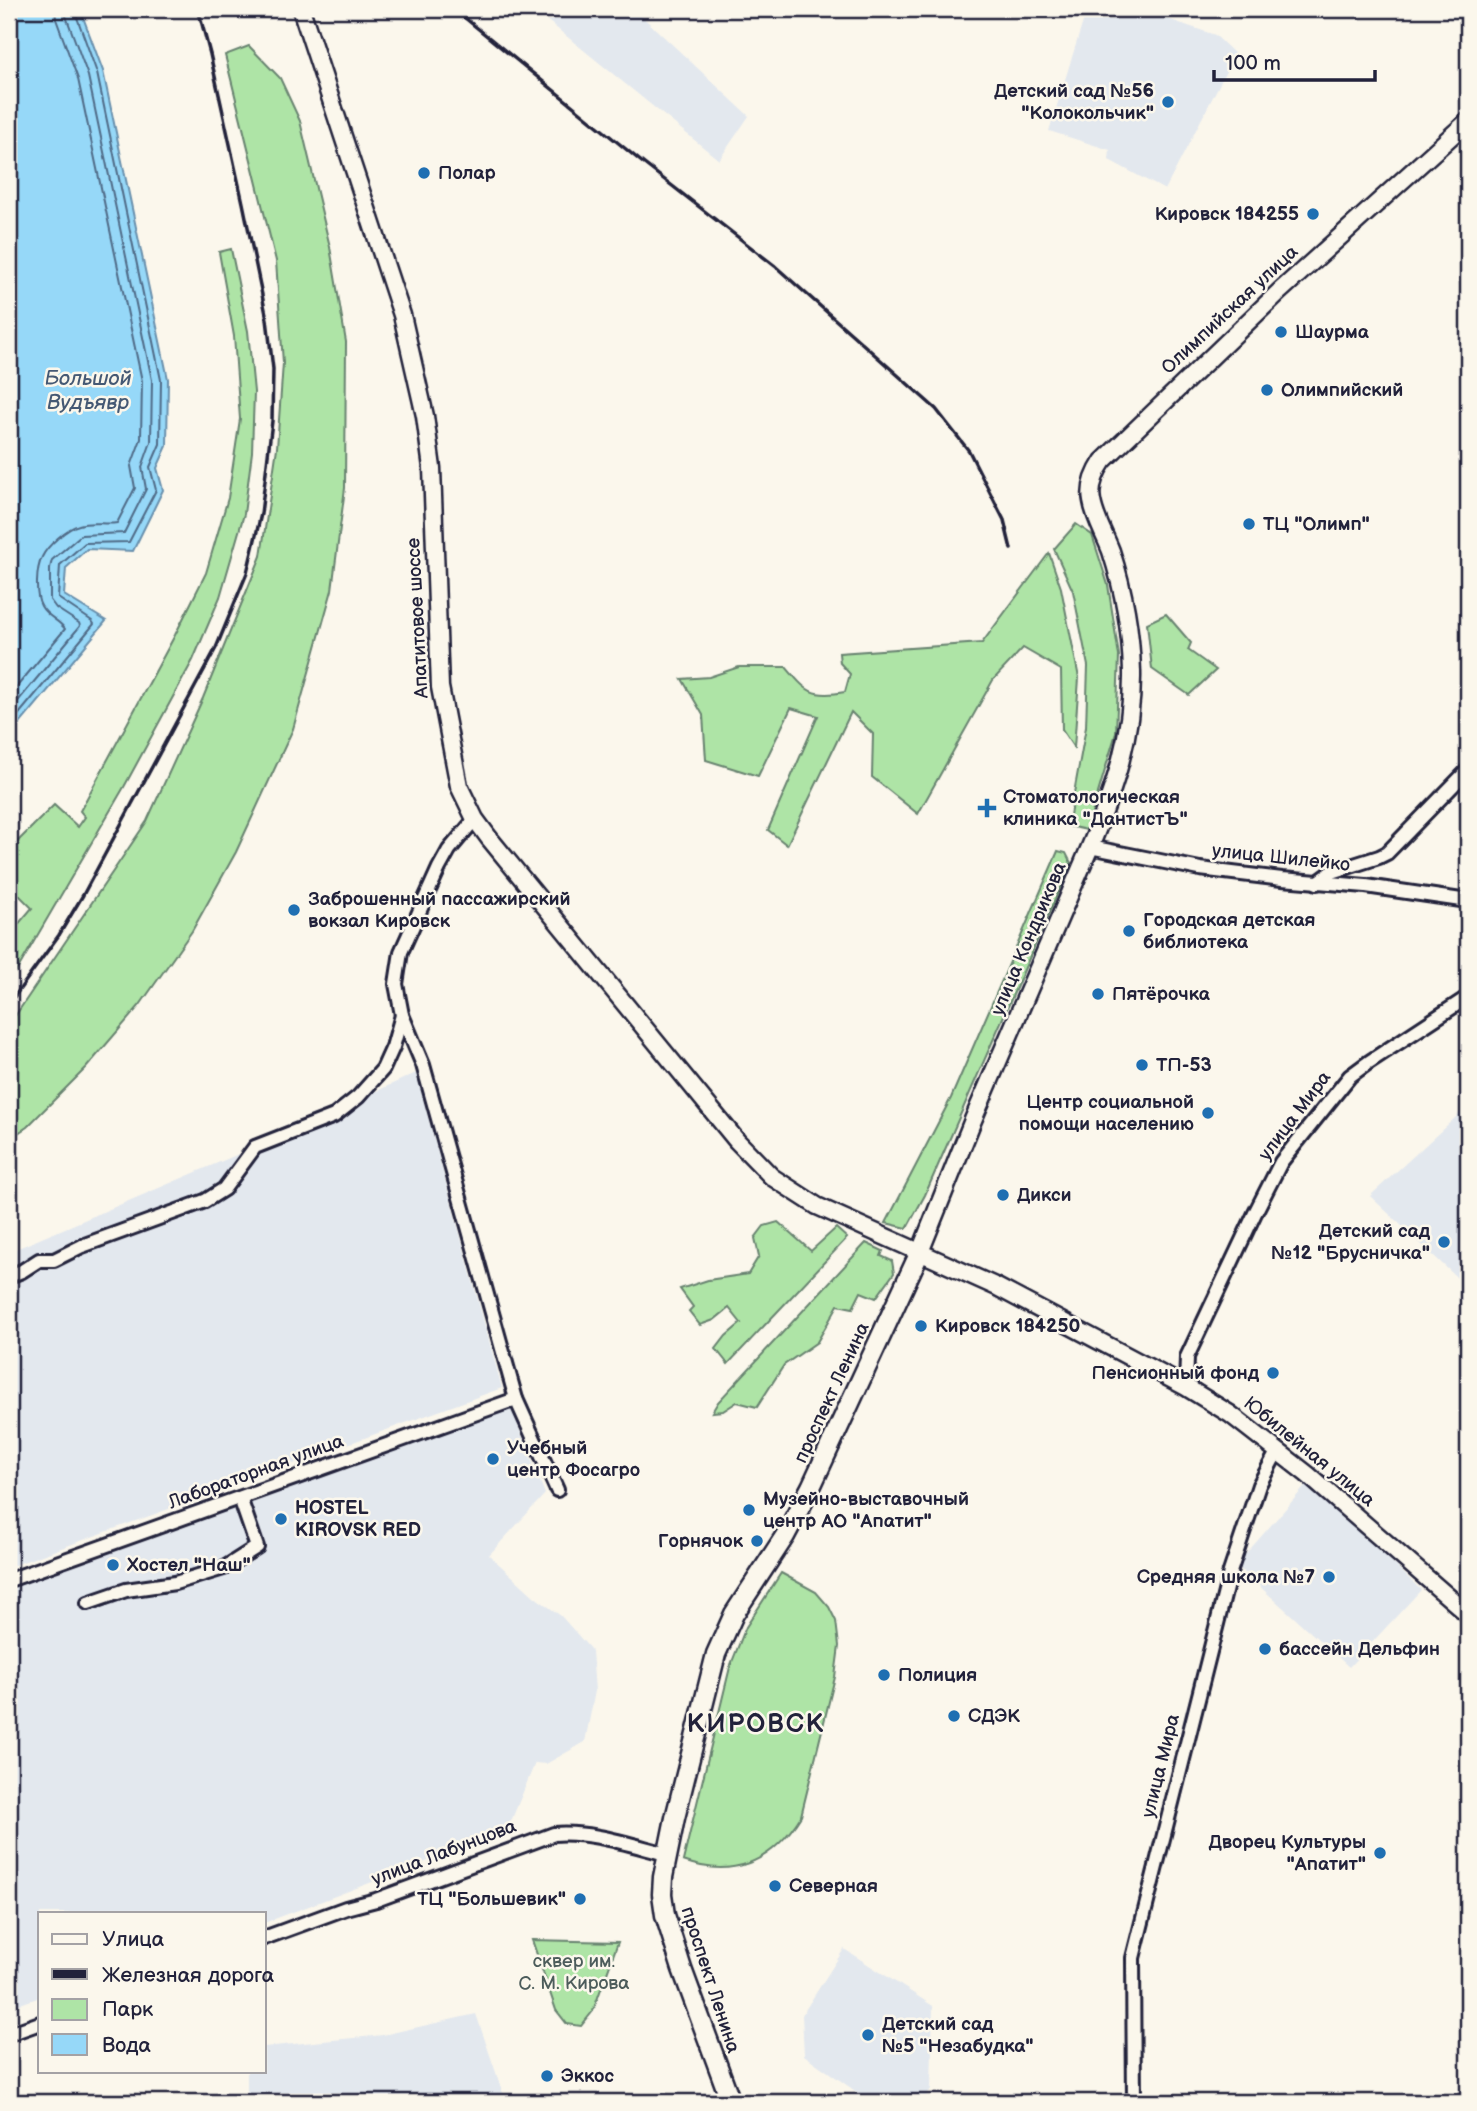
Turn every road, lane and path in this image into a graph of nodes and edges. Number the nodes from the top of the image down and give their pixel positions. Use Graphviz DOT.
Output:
graph roads {
  1 [pos="301,9"];
  2 [pos="1468,121"];
  3 [pos="1130,632"];
  4 [pos="1468,770"];
  5 [pos="475,819"];
  6 [pos="1090,847"];
  7 [pos="1317,883"];
  8 [pos="1468,901"];
  9 [pos="1468,998"];
  10 [pos="402,1015"];
  11 [pos="920,1252"];
  12 [pos="9,1276"];
  13 [pos="1186,1387"];
  14 [pos="516,1399"];
  15 [pos="1278,1450"];
  16 [pos="557,1490"];
  17 [pos="240,1498"];
  18 [pos="9,1580"];
  19 [pos="88,1603"];
  20 [pos="1468,1614"];
  21 [pos="666,1859"];
  22 [pos="266,1937"];
  23 [pos="38,2023"];
  24 [pos="9,2034"];
  25 [pos="731,2102"];
  26 [pos="1134,2102"];
  1 -- 5 [label="street, Апатитовое шоссе"];
  2 -- 3 [label="street, Олимпийская улица"];
  3 -- 6 [label="street, улица Кондрикова"];
  4 -- 7 [label="street"];
  5 -- 10 [label="street"];
  5 -- 11 [label="street, Апатитовое шоссе"];
  6 -- 7 [label="street, улица Шилейко"];
  6 -- 11 [label="street, улица Кондрикова"];
  7 -- 8 [label="street, улица Шилейко"];
  9 -- 13 [label="street, улица Мира"];
  10 -- 12 [label="street"];
  10 -- 14 [label="street"];
  11 -- 13 [label="street, Юбилейная улица"];
  11 -- 21 [label="main road, проспект Ленина"];
  13 -- 15 [label="street, Юбилейная улица"];
  14 -- 16 [label="street"];
  14 -- 17 [label="street, Лабораторная улица"];
  15 -- 20 [label="street, Юбилейная улица"];
  15 -- 26 [label="street, улица Мира"];
  17 -- 18 [label="street, Лабораторная улица"];
  17 -- 19 [label="street"];
  21 -- 22 [label="street, улица Лабунцова"];
  21 -- 25 [label="main road, проспект Ленина"];
  23 -- 24 [label="street"];
}
